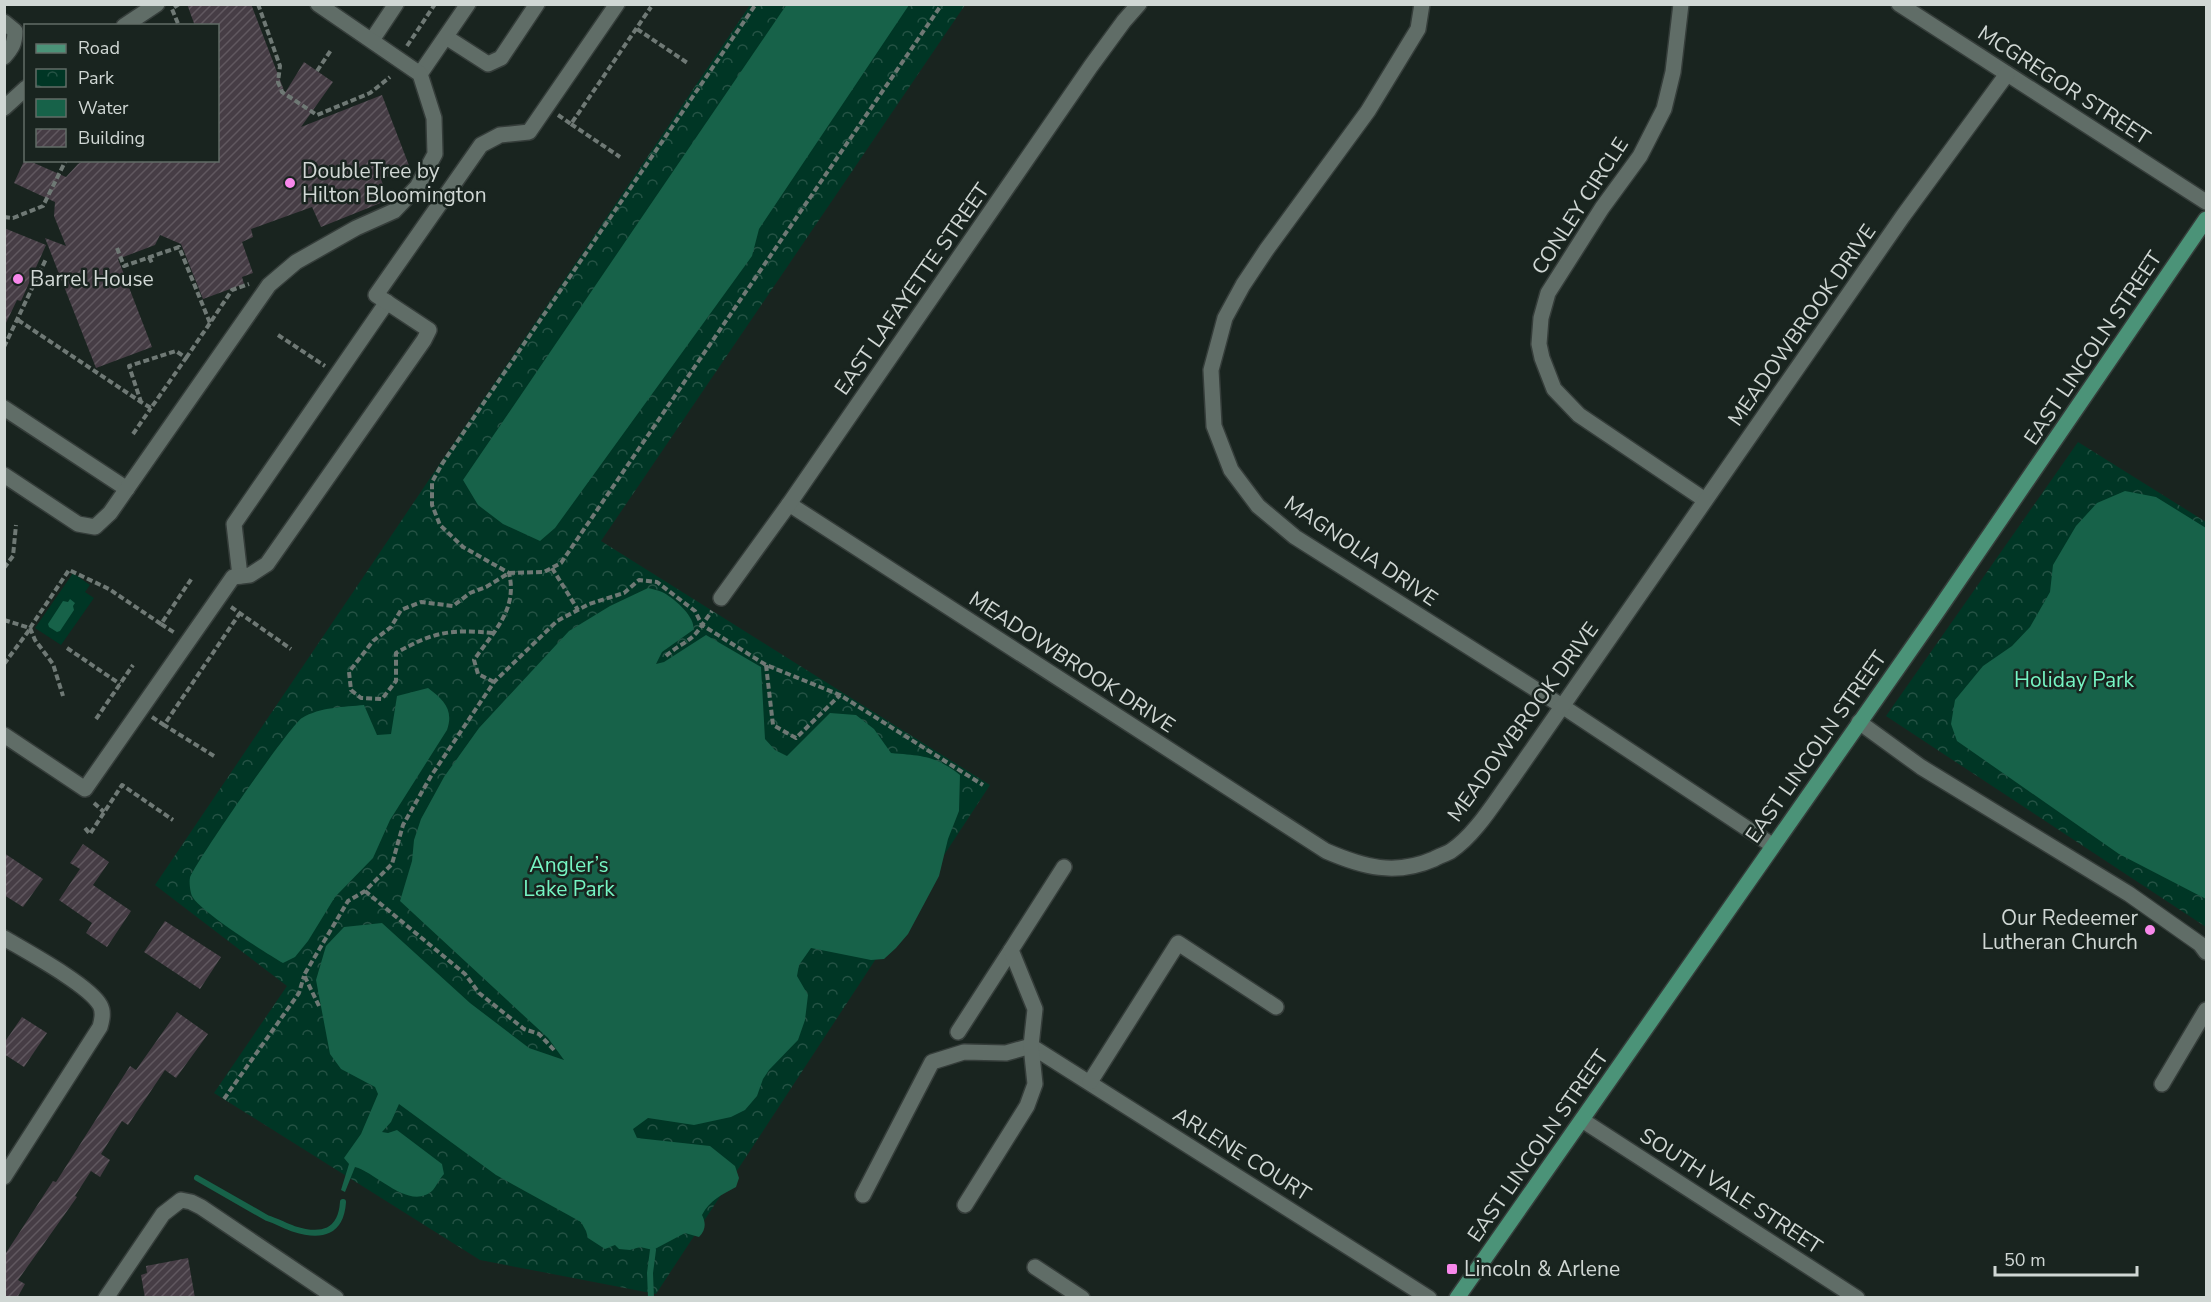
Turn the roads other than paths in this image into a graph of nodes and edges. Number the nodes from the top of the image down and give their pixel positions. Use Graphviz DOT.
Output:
graph roads {
  1 [pos="157,4"];
  2 [pos="318,4"];
  3 [pos="396,4"];
  4 [pos="468,4"];
  5 [pos="537,4"];
  6 [pos="617,4"];
  7 [pos="1139,4"];
  8 [pos="1422,4"];
  9 [pos="1681,4"];
  10 [pos="1899,4"];
  11 [pos="4,22"];
  12 [pos="127,24"];
  13 [pos="446,37"];
  14 [pos="372,40"];
  15 [pos="4,57"];
  16 [pos="420,74"];
  17 [pos="2007,74"];
  18 [pos="24,90"];
  19 [pos="4,108"];
  20 [pos="2206,202"];
  21 [pos="2206,219"];
  22 [pos="387,302"];
  23 [pos="4,408"];
  24 [pos="4,475"];
  25 [pos="127,489"];
  26 [pos="1705,500"];
  27 [pos="789,504"];
  28 [pos="240,576"];
  29 [pos="721,598"];
  30 [pos="1562,706"];
  31 [pos="1859,722"];
  32 [pos="4,735"];
  33 [pos="1772,845"];
  34 [pos="1064,867"];
  35 [pos="4,938"];
  36 [pos="1011,950"];
  37 [pos="2206,952"];
  38 [pos="1276,1007"];
  39 [pos="2206,1010"];
  40 [pos="958,1032"];
  41 [pos="1031,1046"];
  42 [pos="1090,1082"];
  43 [pos="2162,1084"];
  44 [pos="1582,1120"];
  45 [pos="4,1176"];
  46 [pos="863,1195"];
  47 [pos="965,1205"];
  48 [pos="1035,1267"];
  49 [pos="106,1298"];
  50 [pos="336,1298"];
  51 [pos="1082,1298"];
  52 [pos="1429,1298"];
  53 [pos="1457,1298"];
  54 [pos="1857,1298"];
  1 -- 12 [label="street"];
  2 -- 14 [label="street"];
  3 -- 14 [label="street"];
  4 -- 13 [label="street"];
  5 -- 13 [label="street"];
  6 -- 22 [label="street"];
  7 -- 27 [label="street, EAST LAFAYETTE STREET"];
  8 -- 30 [label="street, MAGNOLIA DRIVE"];
  9 -- 26 [label="street, CONLEY CIRCLE"];
  10 -- 17 [label="street, MCGREGOR STREET"];
  11 -- 15 [label="street"];
  13 -- 16 [label="street"];
  14 -- 16 [label="street"];
  16 -- 25 [label="street"];
  17 -- 20 [label="street, MCGREGOR STREET"];
  17 -- 26 [label="street, MEADOWBROOK DRIVE"];
  18 -- 19 [label="street"];
  21 -- 31 [label="main road, EAST LINCOLN STREET"];
  22 -- 28 [label="street"];
  22 -- 28 [label="street"];
  23 -- 25 [label="street"];
  24 -- 25 [label="street"];
  26 -- 30 [label="street, MEADOWBROOK DRIVE"];
  27 -- 29 [label="street, EAST LAFAYETTE STREET"];
  27 -- 30 [label="street, MEADOWBROOK DRIVE"];
  28 -- 32 [label="street"];
  30 -- 33 [label="street, MAGNOLIA DRIVE"];
  31 -- 33 [label="main road, EAST LINCOLN STREET"];
  31 -- 37 [label="street"];
  33 -- 44 [label="main road, EAST LINCOLN STREET"];
  34 -- 36 [label="street"];
  35 -- 45 [label="street"];
  36 -- 40 [label="street"];
  36 -- 41 [label="street"];
  38 -- 42 [label="street"];
  39 -- 43 [label="street"];
  41 -- 42 [label="street, ARLENE COURT"];
  41 -- 46 [label="street"];
  41 -- 47 [label="street"];
  42 -- 52 [label="street, ARLENE COURT"];
  44 -- 53 [label="main road, EAST LINCOLN STREET"];
  44 -- 54 [label="street, SOUTH VALE STREET"];
  48 -- 51 [label="street"];
  49 -- 50 [label="street"];
}
